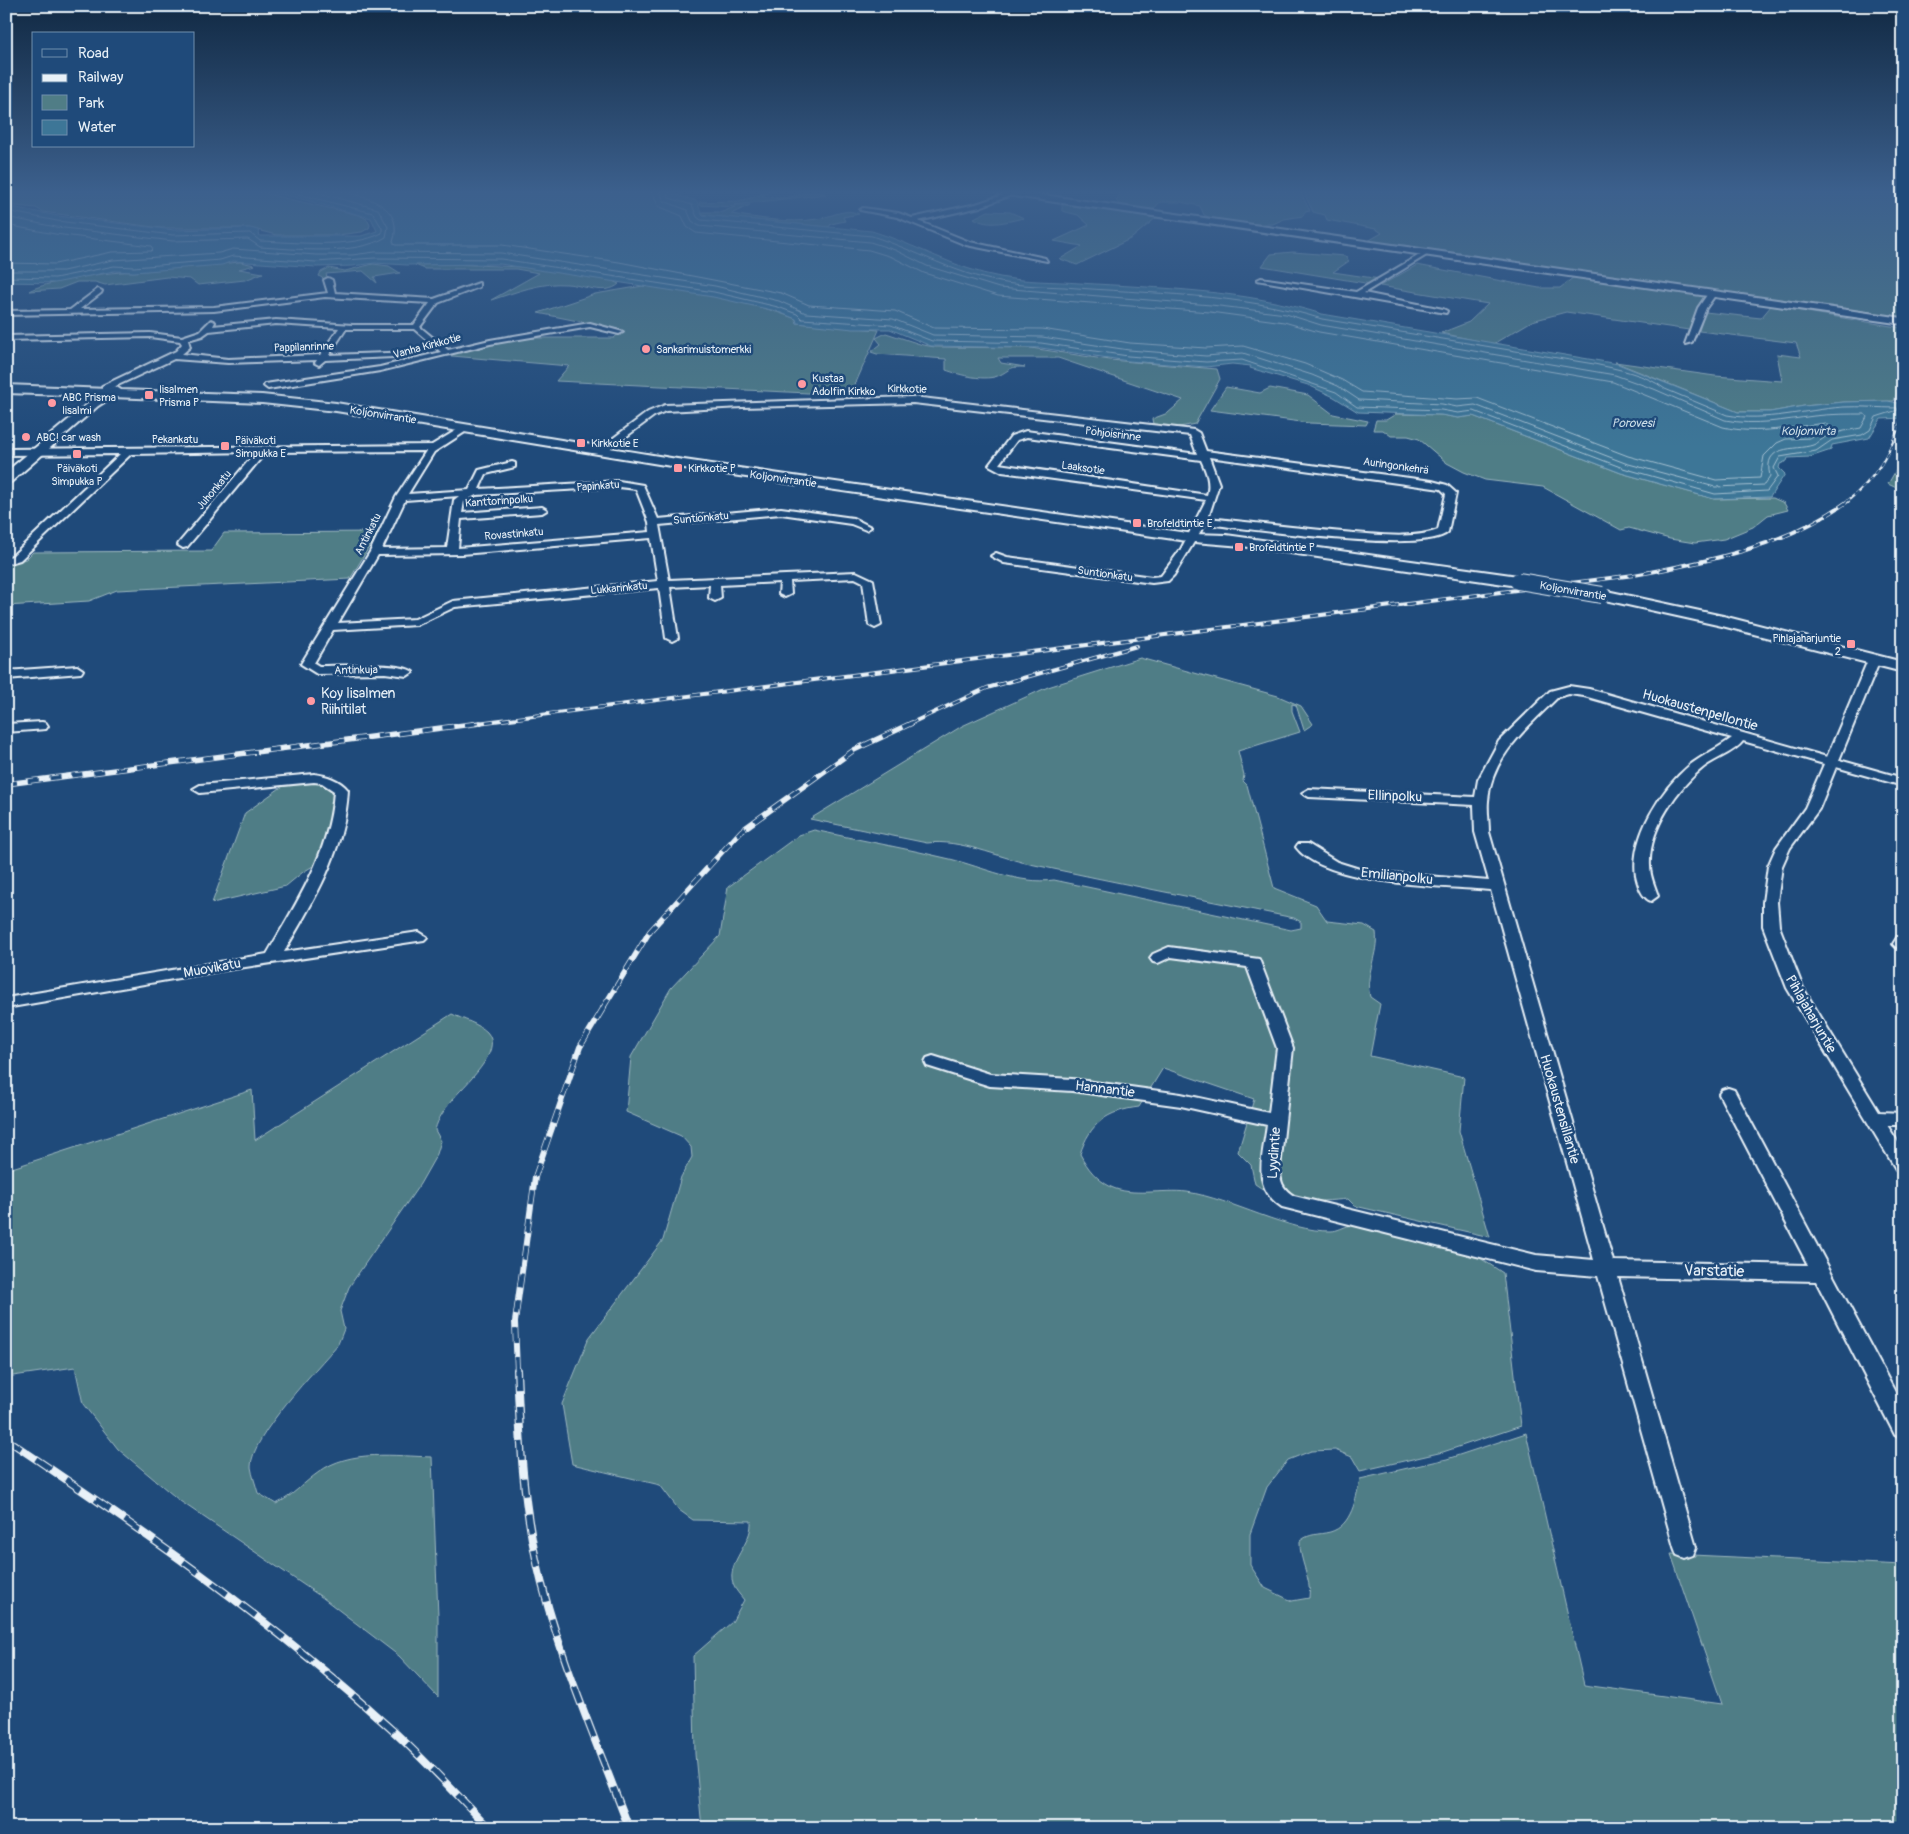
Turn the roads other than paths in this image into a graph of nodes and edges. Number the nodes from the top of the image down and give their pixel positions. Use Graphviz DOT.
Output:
graph roads {
  1 [pos="1386,277"];
  2 [pos="1594,277"];
  3 [pos="328,280"];
  4 [pos="1261,280"];
  5 [pos="476,285"];
  6 [pos="98,291"];
  7 [pos="1356,294"];
  8 [pos="1712,294"];
  9 [pos="332,295"];
  10 [pos="435,301"];
  11 [pos="214,308"];
  12 [pos="73,311"];
  13 [pos="1443,311"];
  14 [pos="6,313"];
  15 [pos="1903,322"];
  16 [pos="344,326"];
  17 [pos="416,327"];
  18 [pos="208,329"];
  19 [pos="618,332"];
  20 [pos="6,338"];
  21 [pos="16,338"];
  22 [pos="182,339"];
  23 [pos="1688,342"];
  24 [pos="6,343"];
  25 [pos="441,354"];
  26 [pos="173,356"];
  27 [pos="323,358"];
  28 [pos="313,373"];
  29 [pos="268,386"];
  30 [pos="6,388"];
  31 [pos="106,393"];
  32 [pos="465,428"];
  33 [pos="1020,435"];
  34 [pos="433,448"];
  35 [pos="263,450"];
  36 [pos="128,451"];
  37 [pos="601,451"];
  38 [pos="6,452"];
  39 [pos="38,452"];
  40 [pos="1201,455"];
  41 [pos="512,466"];
  42 [pos="6,479"];
  43 [pos="471,495"];
  44 [pos="401,497"];
  45 [pos="1210,498"];
  46 [pos="542,510"];
  47 [pos="458,516"];
  48 [pos="654,522"];
  49 [pos="866,527"];
  50 [pos="1195,530"];
  51 [pos="544,531"];
  52 [pos="655,535"];
  53 [pos="543,544"];
  54 [pos="183,545"];
  55 [pos="452,551"];
  56 [pos="375,552"];
  57 [pos="996,556"];
  58 [pos="6,561"];
  59 [pos="785,578"];
  60 [pos="715,582"];
  61 [pos="663,584"];
  62 [pos="785,594"];
  63 [pos="715,598"];
  64 [pos="875,624"];
  65 [pos="330,627"];
  66 [pos="672,638"];
  67 [pos="1874,660"];
  68 [pos="307,664"];
  69 [pos="1903,667"];
  70 [pos="77,670"];
  71 [pos="407,672"];
  72 [pos="6,675"];
  73 [pos="1558,692"];
  74 [pos="42,726"];
  75 [pos="6,728"];
  76 [pos="1739,736"];
  77 [pos="1833,762"];
  78 [pos="1903,782"];
  79 [pos="200,789"];
  80 [pos="1309,793"];
  81 [pos="1481,801"];
  82 [pos="1303,847"];
  83 [pos="1497,886"];
  84 [pos="1651,896"];
  85 [pos="419,937"];
  86 [pos="272,958"];
  87 [pos="1158,958"];
  88 [pos="6,1003"];
  89 [pos="933,1062"];
  90 [pos="1728,1094"];
  91 [pos="1873,1118"];
  92 [pos="1903,1120"];
  93 [pos="1276,1121"];
  94 [pos="1903,1166"];
  95 [pos="1607,1269"];
  96 [pos="1821,1273"];
  97 [pos="1903,1428"];
  98 [pos="1685,1548"];
  1 -- 7 [label="street"];
  2 -- 8 [label="main road"];
  3 -- 9 [label="street"];
  4 -- 7 [label="street"];
  5 -- 10 [label="street"];
  6 -- 12 [label="street"];
  7 -- 13 [label="street"];
  8 -- 15 [label="main road"];
  8 -- 23 [label="street"];
  9 -- 10 [label="street"];
  9 -- 11 [label="street"];
  10 -- 17 [label="street"];
  11 -- 12 [label="street"];
  11 -- 18 [label="street"];
  12 -- 14 [label="street"];
  16 -- 17 [label="street"];
  16 -- 18 [label="street"];
  16 -- 27 [label="street"];
  17 -- 25 [label="street"];
  18 -- 22 [label="street"];
  19 -- 25 [label="street, Vanha Kirkkotie"];
  20 -- 21 [label="street"];
  21 -- 22 [label="street"];
  21 -- 24 [label="street"];
  22 -- 26 [label="street"];
  25 -- 27 [label="street, Pappilanrinne"];
  25 -- 29 [label="street, Vanha Kirkkotie"];
  26 -- 27 [label="street, Pappilanrinne"];
  26 -- 31 [label="street"];
  27 -- 28 [label="street"];
  30 -- 31 [label="main road, Koljonvirrantie"];
  31 -- 32 [label="main road, Koljonvirrantie"];
  31 -- 39 [label="main road"];
  32 -- 34 [label="street, Antinkatu"];
  32 -- 37 [label="main road, Koljonvirrantie"];
  33 -- 40 [label="street, Pohjoisrinne"];
  33 -- 45 [label="street, Laaksotie"];
  34 -- 35 [label="street, Pekankatu"];
  34 -- 44 [label="street, Antinkatu"];
  35 -- 36 [label="street, Pekankatu"];
  35 -- 54 [label="street, Juhonkatu"];
  36 -- 39 [label="street, Pekankatu"];
  36 -- 58 [label="street"];
  37 -- 40 [label="street, Kirkkotie"];
  37 -- 50 [label="main road, Koljonvirrantie"];
  38 -- 39 [label="street, Pekankatu"];
  39 -- 42 [label="main road"];
  40 -- 45 [label="street"];
  40 -- 50 [label="street, Auringonkehrä"];
  41 -- 43 [label="street"];
  43 -- 44 [label="street, Papinkatu"];
  43 -- 47 [label="street"];
  43 -- 48 [label="street, Papinkatu"];
  44 -- 56 [label="street, Antinkatu"];
  45 -- 50 [label="street, Suntionkatu"];
  46 -- 47 [label="street, Kanttorinpolku"];
  47 -- 55 [label="street"];
  48 -- 49 [label="street, Suntionkatu"];
  48 -- 52 [label="street, Papinkatu"];
  50 -- 57 [label="street, Suntionkatu"];
  50 -- 67 [label="main road, Koljonvirrantie, bridge"];
  51 -- 53 [label="street"];
  52 -- 53 [label="street, Rovastinkatu"];
  52 -- 61 [label="street, Papinkatu"];
  53 -- 55 [label="street, Rovastinkatu"];
  55 -- 56 [label="street, Rovastinkatu"];
  56 -- 65 [label="street, Antinkatu"];
  59 -- 60 [label="street, Lukkarinkatu"];
  59 -- 62 [label="street"];
  59 -- 64 [label="street, Lukkarinkatu"];
  60 -- 61 [label="street, Lukkarinkatu"];
  60 -- 63 [label="street"];
  61 -- 65 [label="street, Lukkarinkatu"];
  61 -- 66 [label="street, Papinkatu"];
  65 -- 68 [label="street, Antinkatu"];
  67 -- 69 [label="main road, Koljonvirrantie"];
  67 -- 77 [label="street, Pihlajaharjuntie"];
  68 -- 71 [label="street, Antinkuja"];
  70 -- 72 [label="street"];
  73 -- 76 [label="street, Huokaustenpellontie"];
  73 -- 81 [label="street, Huokaustensillantie"];
  74 -- 75 [label="street"];
  76 -- 77 [label="street, Huokaustenpellontie"];
  76 -- 84 [label="street"];
  77 -- 78 [label="street, Huokaustenpellontie"];
  77 -- 91 [label="street, Pihlajaharjuntie"];
  79 -- 86 [label="street"];
  80 -- 81 [label="street, Ellinpolku"];
  81 -- 83 [label="street, Huokaustensillantie"];
  82 -- 83 [label="street, Emilianpolku"];
  83 -- 95 [label="street, Huokaustensillantie"];
  85 -- 86 [label="street, Muovikatu"];
  86 -- 88 [label="street, Muovikatu"];
  87 -- 93 [label="street, Lyydintie"];
  89 -- 93 [label="street, Hannantie"];
  90 -- 96 [label="street"];
  91 -- 92 [label="street"];
  91 -- 94 [label="street, Pihlajaharjuntie"];
  93 -- 95 [label="street, Lyydintie"];
  95 -- 96 [label="street, Varstatie"];
  95 -- 98 [label="street, Huokaustensillantie"];
  96 -- 97 [label="street"];
}
